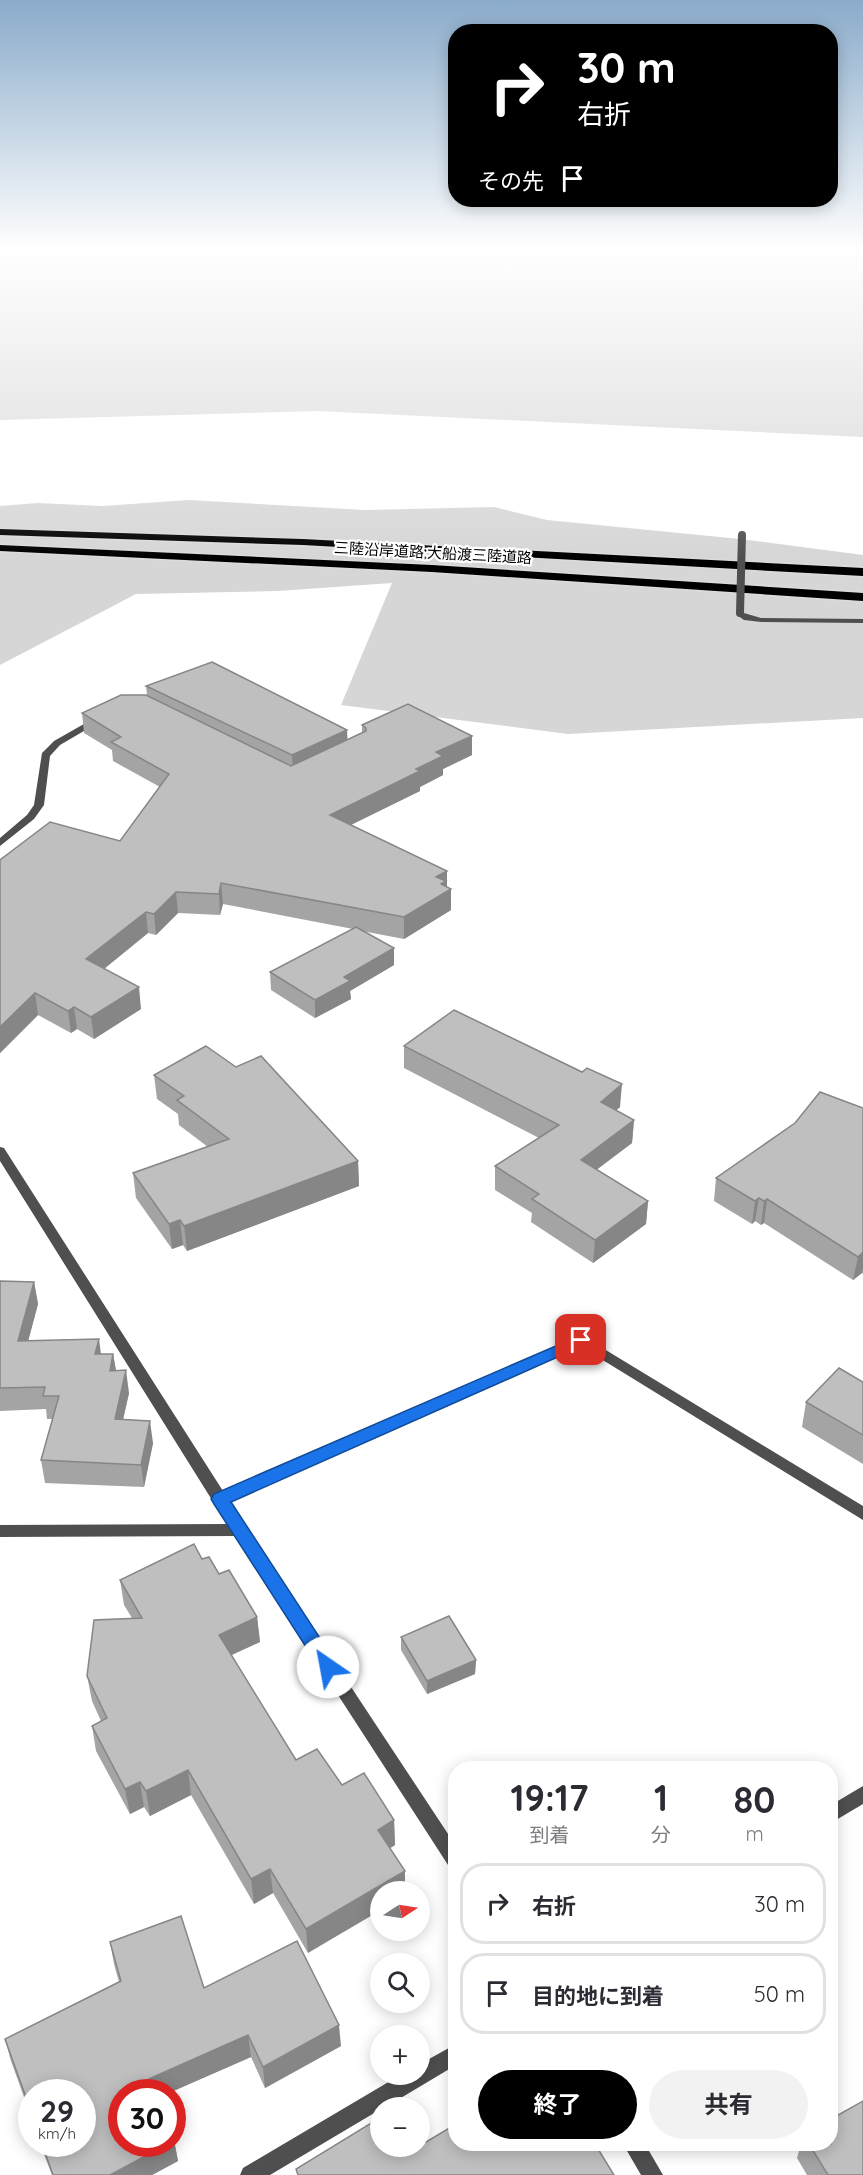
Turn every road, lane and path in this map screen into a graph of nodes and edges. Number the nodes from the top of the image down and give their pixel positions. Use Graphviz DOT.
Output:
graph roads {
  1 [pos="0,532"];
  2 [pos="742,535"];
  3 [pos="0,548"];
  4 [pos="863,572"];
  5 [pos="863,597"];
  6 [pos="863,621"];
  7 [pos="110,711"];
  8 [pos="0,843"];
  9 [pos="0,1150"];
  10 [pos="220,1499"];
  11 [pos="863,1514"];
  12 [pos="239,1530"];
  13 [pos="0,1531"];
  14 [pos="863,1794"];
  15 [pos="838,1810"];
  16 [pos="448,1850"];
  17 [pos="448,2059"];
  18 [pos="637,2151"];
  19 [pos="250,2175"];
  20 [pos="652,2175"];
  1 -- 4 [label="highway, 三陸沿岸道路;大船渡三陸道路"];
  2 -- 6 [label="street, bridge"];
  3 -- 5 [label="highway, 三陸沿岸道路;大船渡三陸道路"];
  7 -- 8 [label="street"];
  9 -- 10 [label="street"];
  10 -- 11 [label="street"];
  10 -- 12 [label="street"];
  12 -- 13 [label="street"];
  12 -- 16 [label="street"];
  14 -- 15 [label="street"];
  17 -- 19 [label="street"];
  18 -- 20 [label="street"];
}
